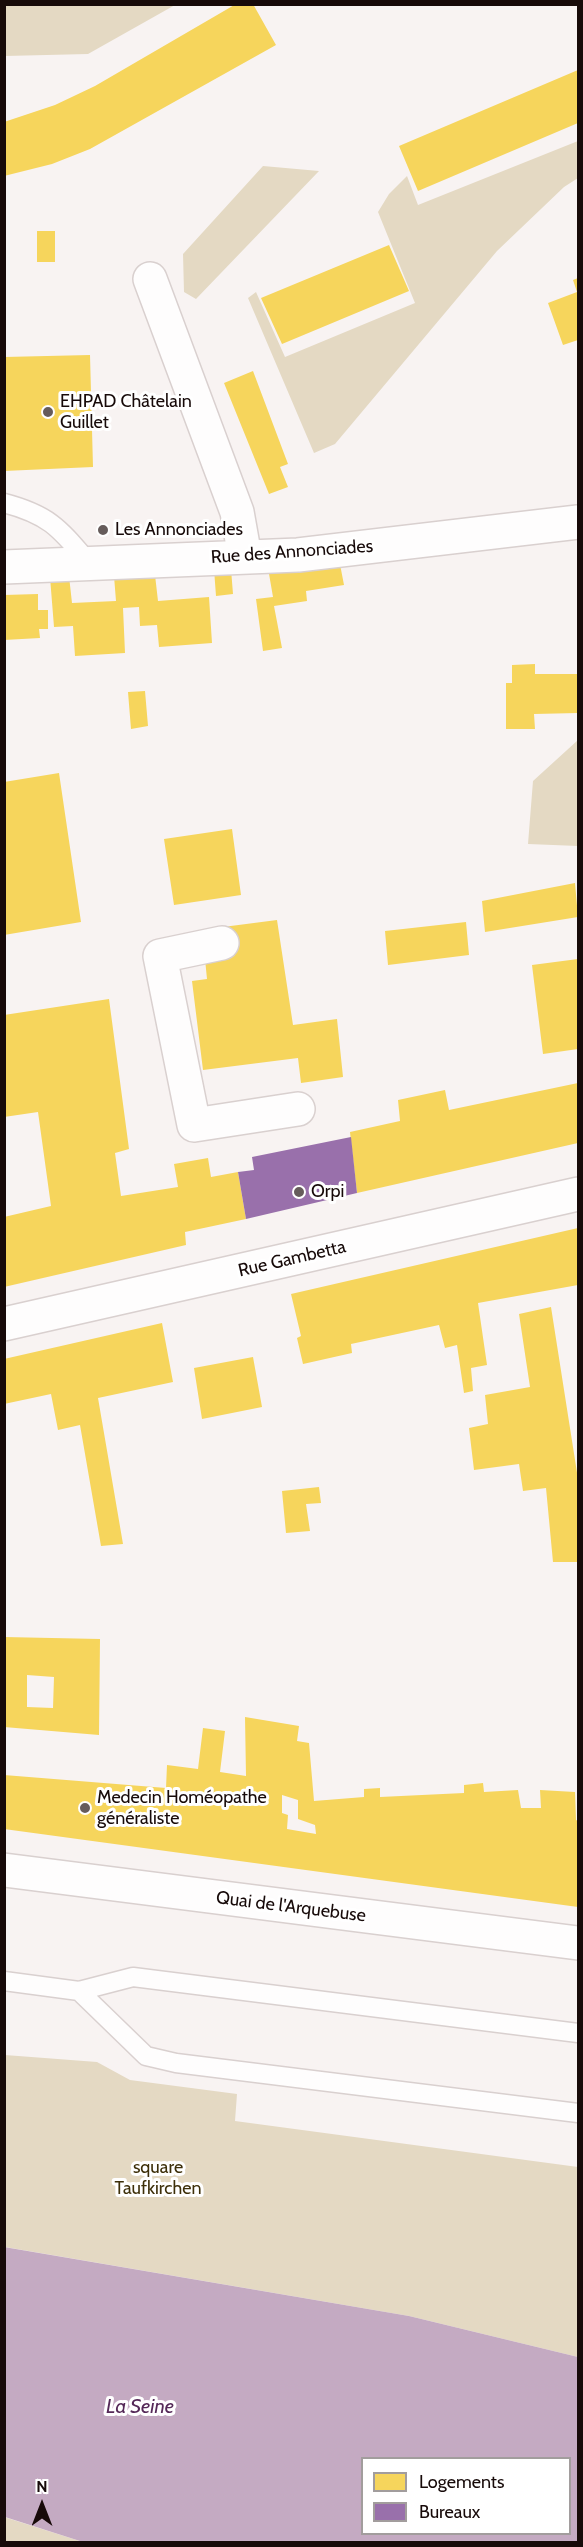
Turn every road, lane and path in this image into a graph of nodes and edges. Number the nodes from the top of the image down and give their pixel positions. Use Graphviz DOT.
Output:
graph roads {
  1 [pos="150,279"];
  2 [pos="4,503"];
  3 [pos="579,522"];
  4 [pos="245,556"];
  5 [pos="90,564"];
  6 [pos="4,567"];
  7 [pos="222,944"];
  8 [pos="298,1108"];
  9 [pos="579,1194"];
  10 [pos="4,1324"];
  11 [pos="4,1870"];
  12 [pos="579,1942"];
  13 [pos="4,1981"];
  14 [pos="79,1991"];
  15 [pos="579,2033"];
  16 [pos="579,2113"];
  1 -- 4 [label="street"];
  2 -- 5 [label="lane"];
  3 -- 4 [label="street, Rue des Annonciades"];
  4 -- 5 [label="street, Rue des Annonciades"];
  5 -- 6 [label="street, Rue des Annonciades"];
  7 -- 8 [label="street"];
  9 -- 10 [label="street, Rue Gambetta"];
  11 -- 12 [label="street, Quai de l'Arquebuse"];
  13 -- 14 [label="lane"];
  14 -- 15 [label="lane"];
  14 -- 16 [label="lane"];
}
